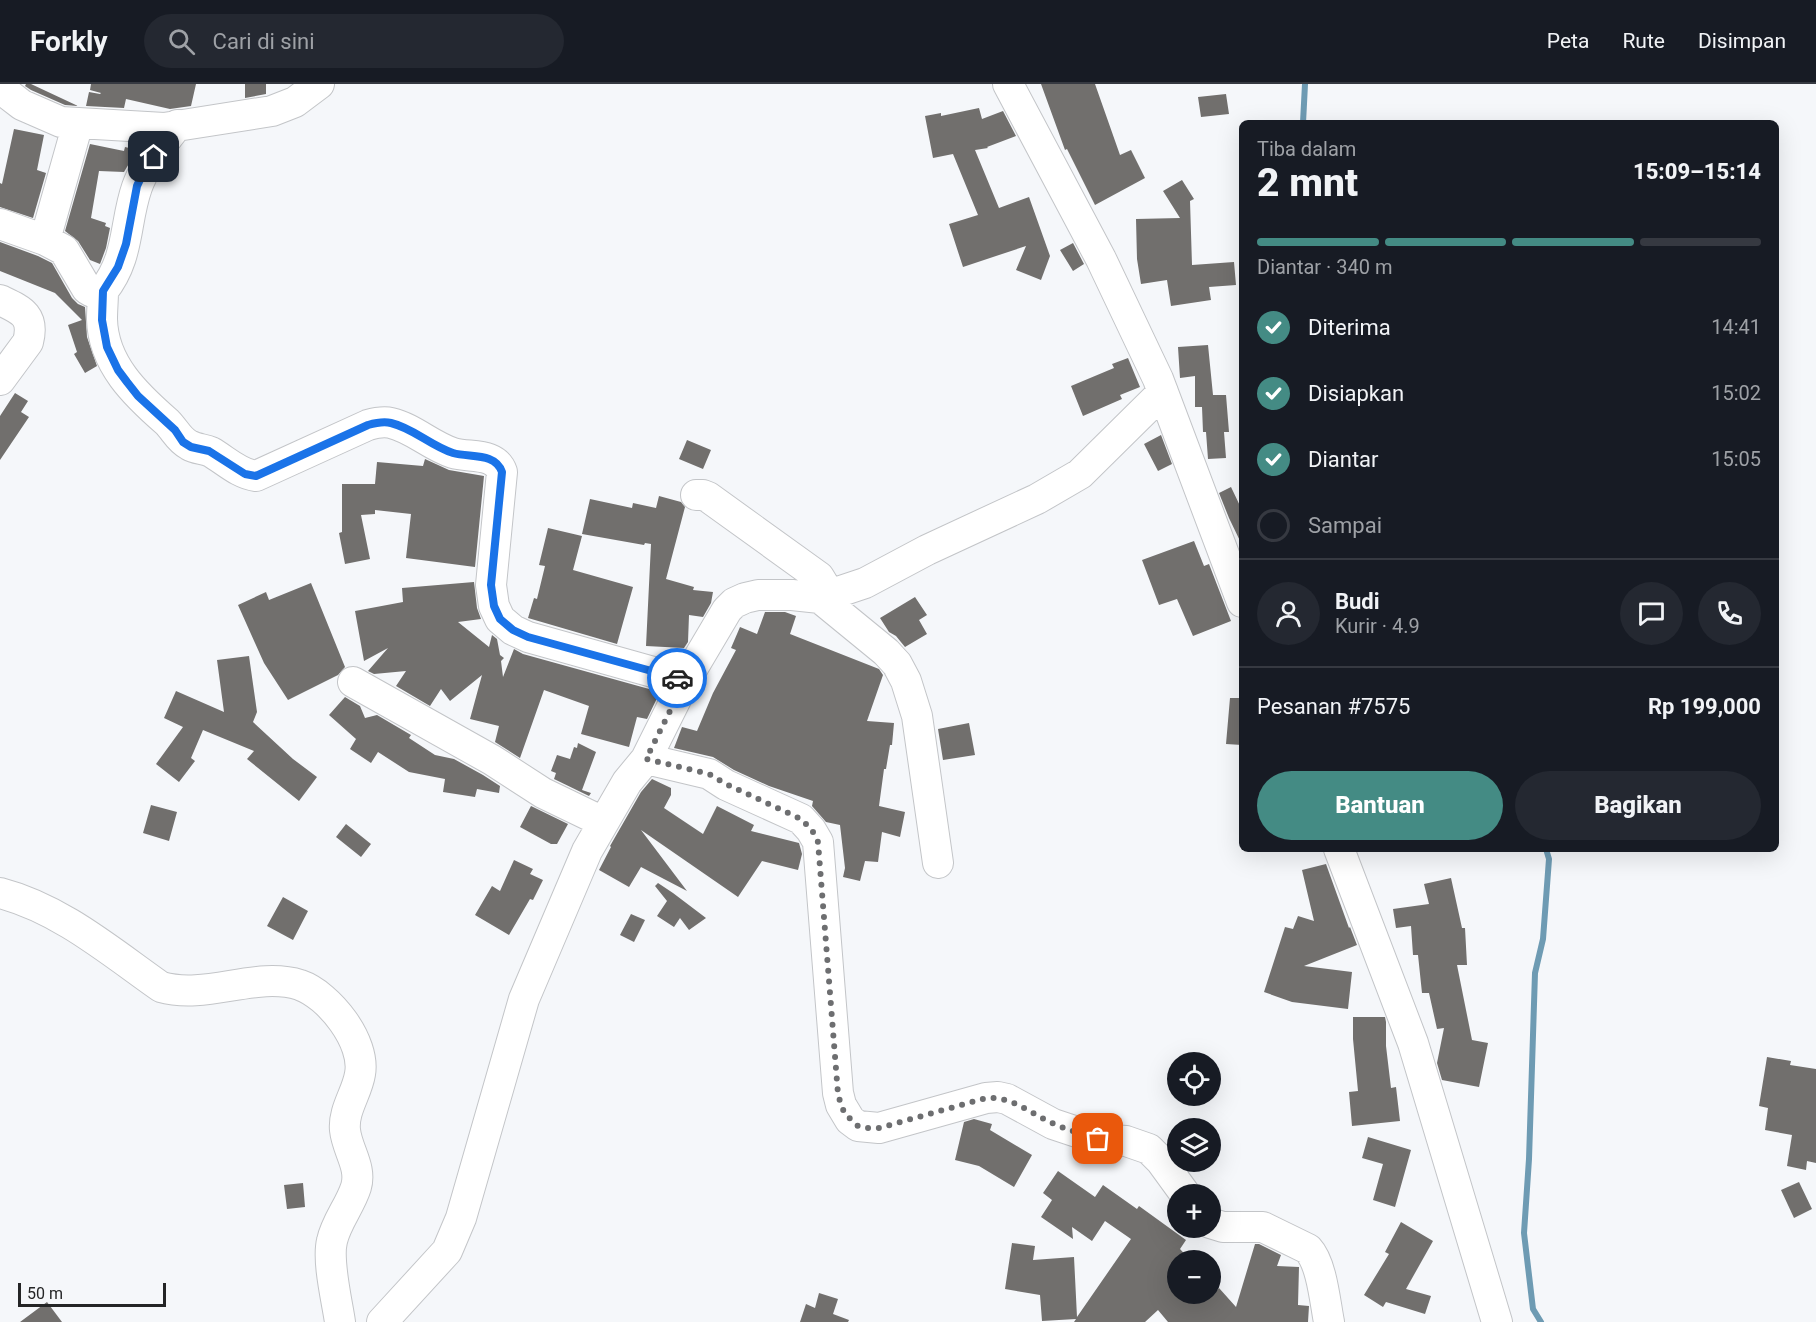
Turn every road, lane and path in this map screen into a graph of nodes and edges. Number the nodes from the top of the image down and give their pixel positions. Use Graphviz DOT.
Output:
graph roads {
  1 [pos="319,84"];
  2 [pos="1008,84"];
  3 [pos="0,88"];
  4 [pos="78,123"];
  5 [pos="177,125"];
  6 [pos="0,224"];
  7 [pos="45,240"];
  8 [pos="103,291"];
  9 [pos="0,300"];
  10 [pos="0,380"];
  11 [pos="1163,392"];
  12 [pos="696,495"];
  13 [pos="1239,594"];
  14 [pos="825,597"];
  15 [pos="353,681"];
  16 [pos="685,681"];
  17 [pos="646,759"];
  18 [pos="603,822"];
  19 [pos="1340,852"];
  20 [pos="938,863"];
  21 [pos="0,893"];
  22 [pos="1178,1184"];
  23 [pos="1221,1226"];
  24 [pos="340,1322"];
  25 [pos="382,1322"];
  26 [pos="1329,1322"];
  27 [pos="1497,1322"];
  1 -- 5 [label="street"];
  2 -- 11 [label="street"];
  3 -- 4 [label="street"];
  4 -- 5 [label="street"];
  4 -- 7 [label="street"];
  5 -- 8 [label="street"];
  6 -- 7 [label="street"];
  7 -- 8 [label="street"];
  8 -- 16 [label="street"];
  9 -- 10 [label="street"];
  11 -- 13 [label="street"];
  11 -- 14 [label="street"];
  12 -- 14 [label="street"];
  14 -- 16 [label="street"];
  14 -- 20 [label="street"];
  15 -- 18 [label="street"];
  16 -- 17 [label="street"];
  17 -- 18 [label="street"];
  17 -- 22 [label="street"];
  18 -- 25 [label="street"];
  19 -- 27 [label="street"];
  21 -- 24 [label="street"];
  23 -- 26 [label="street"];
}
